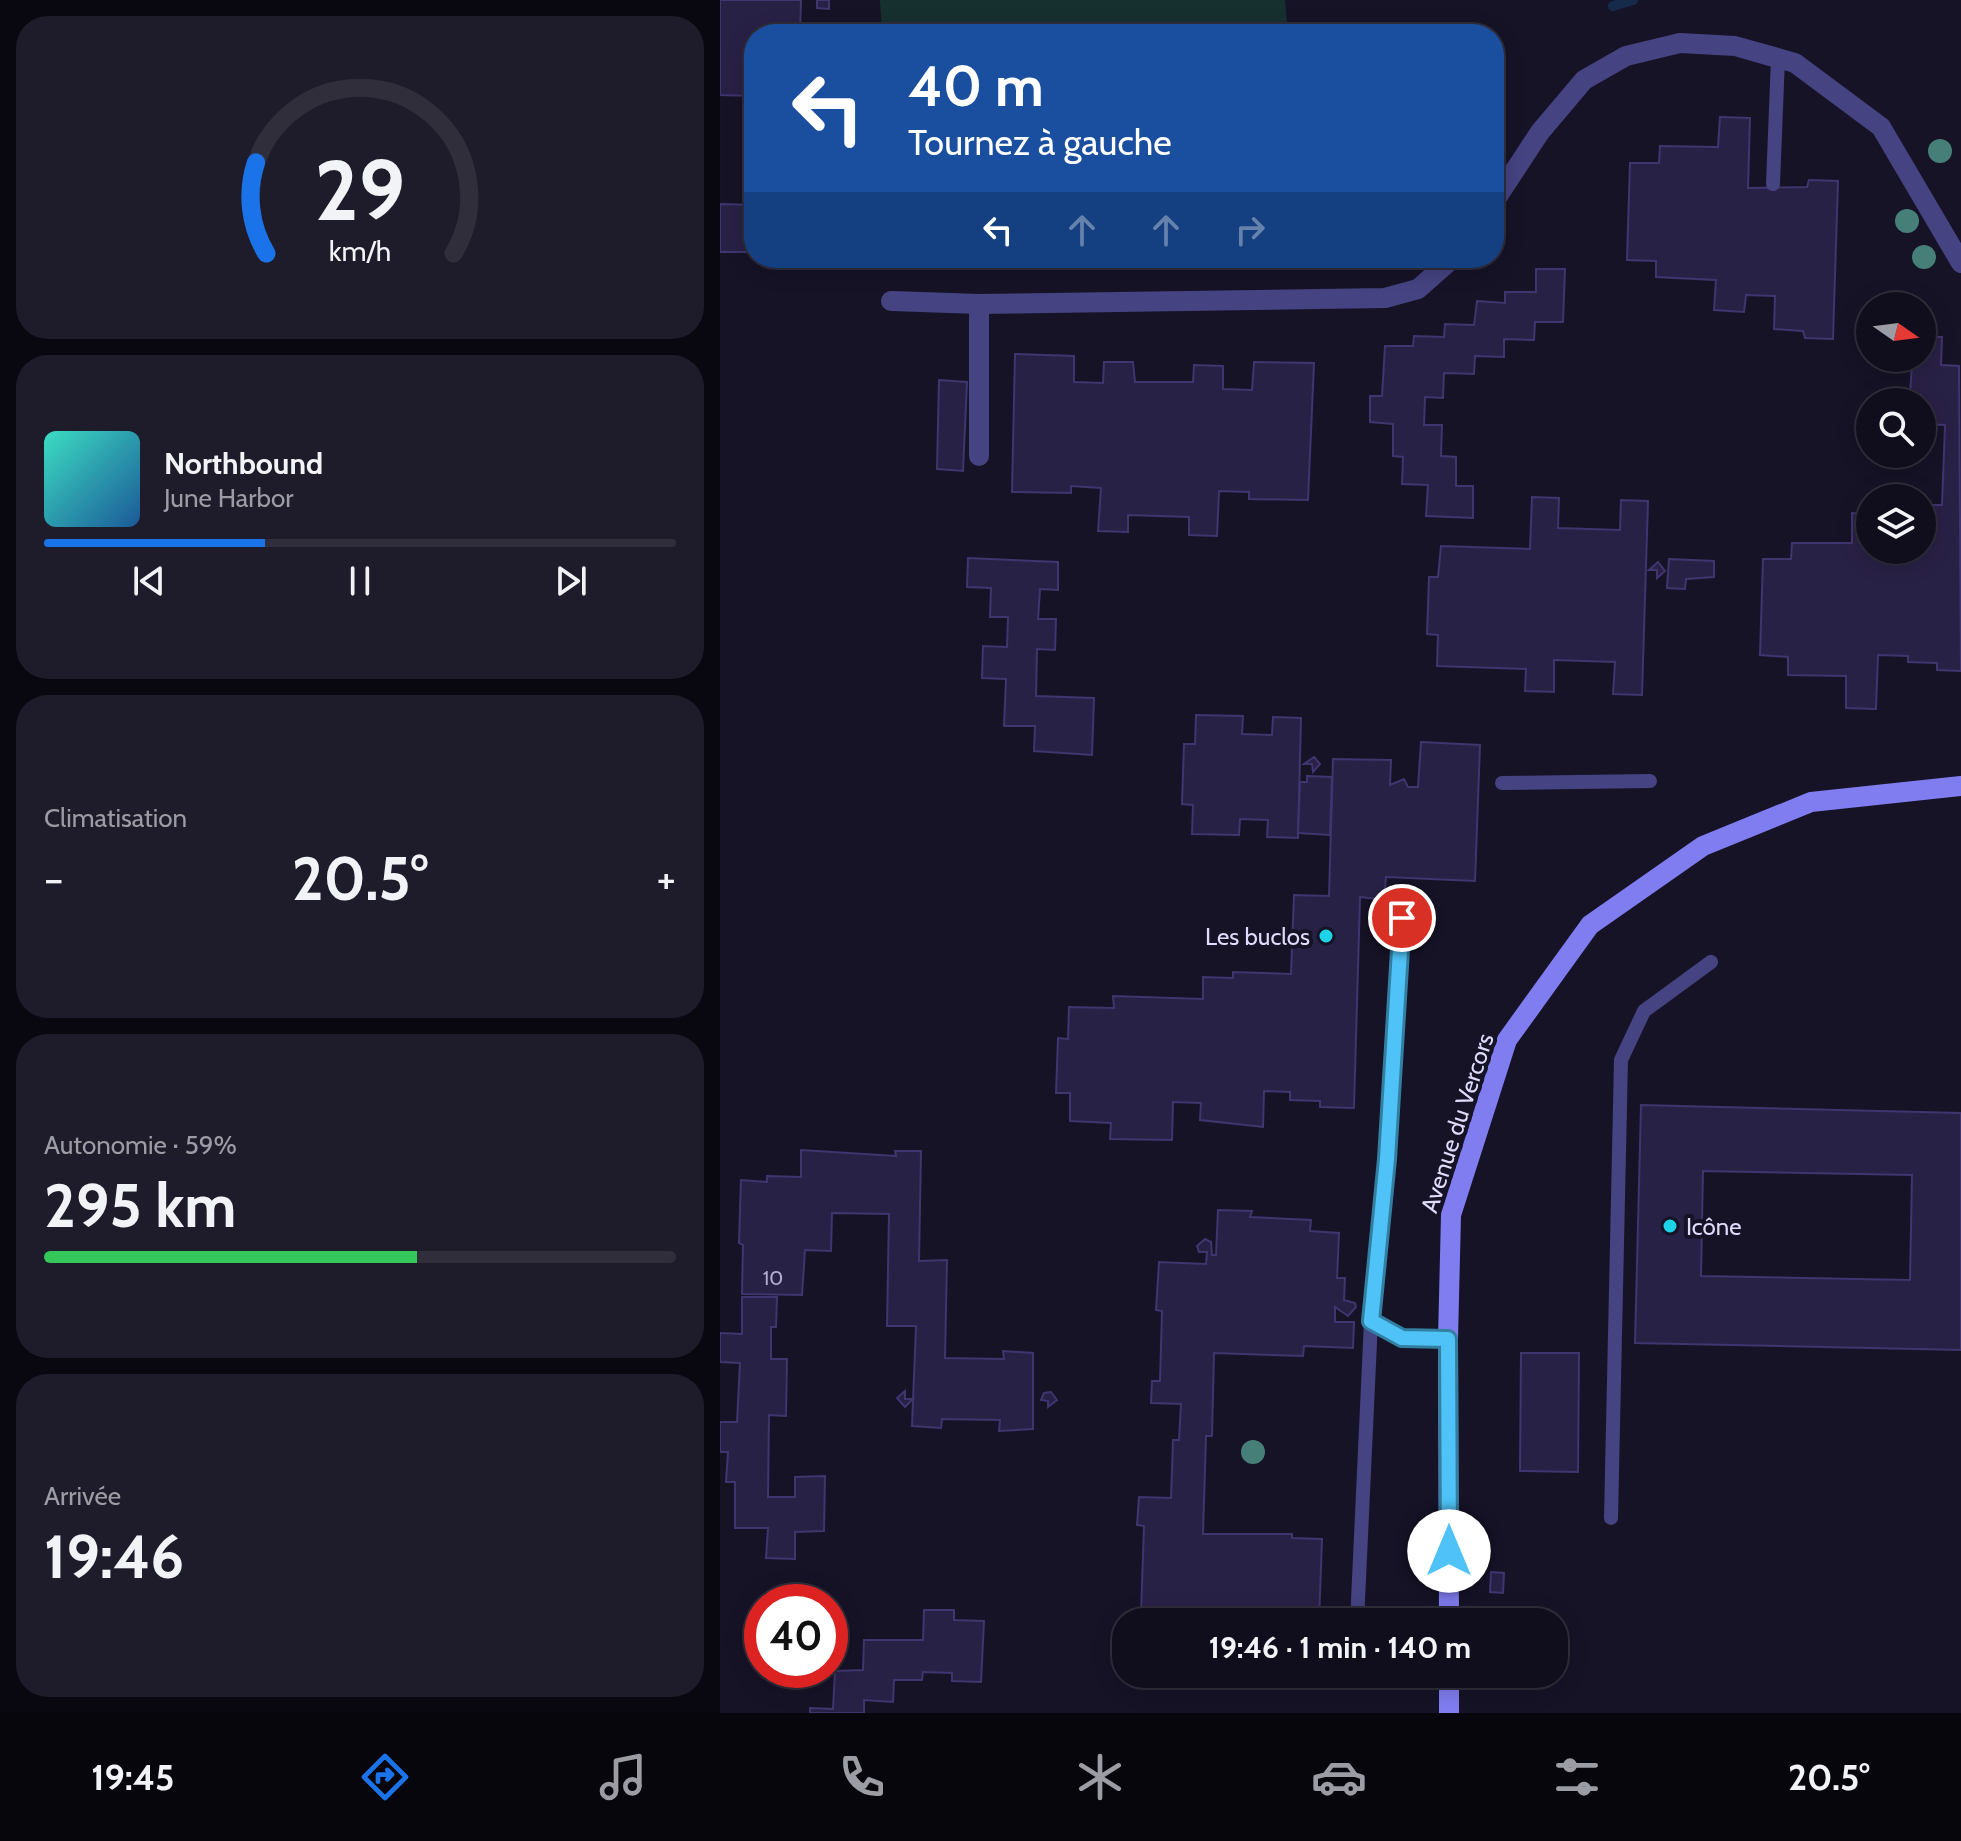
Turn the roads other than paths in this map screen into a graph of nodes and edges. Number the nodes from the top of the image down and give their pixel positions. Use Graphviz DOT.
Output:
graph roads {
  1 [pos="1778,58"];
  2 [pos="1773,184"];
  3 [pos="1504,187"];
  4 [pos="1961,263"];
  5 [pos="1442,268"];
  6 [pos="891,301"];
  7 [pos="979,304"];
  8 [pos="979,456"];
  9 [pos="1650,781"];
  10 [pos="1502,783"];
  11 [pos="1961,786"];
  12 [pos="1402,918"];
  13 [pos="1711,962"];
  14 [pos="1371,1321"];
  15 [pos="1448,1339"];
  16 [pos="1611,1518"];
  17 [pos="1358,1608"];
  18 [pos="1449,1608"];
  19 [pos="1449,1688"];
  20 [pos="1449,1713"];
  1 -- 2 [label="lane"];
  1 -- 3 [label="street"];
  1 -- 4 [label="street"];
  5 -- 7 [label="street"];
  6 -- 7 [label="street"];
  7 -- 8 [label="street"];
  9 -- 10 [label="lane"];
  11 -- 15 [label="street, Avenue du Vercors"];
  12 -- 14 [label="lane"];
  13 -- 16 [label="lane"];
  14 -- 15 [label="lane"];
  14 -- 17 [label="lane"];
  15 -- 18 [label="street, Avenue du Vercors"];
  19 -- 20 [label="street"];
}
